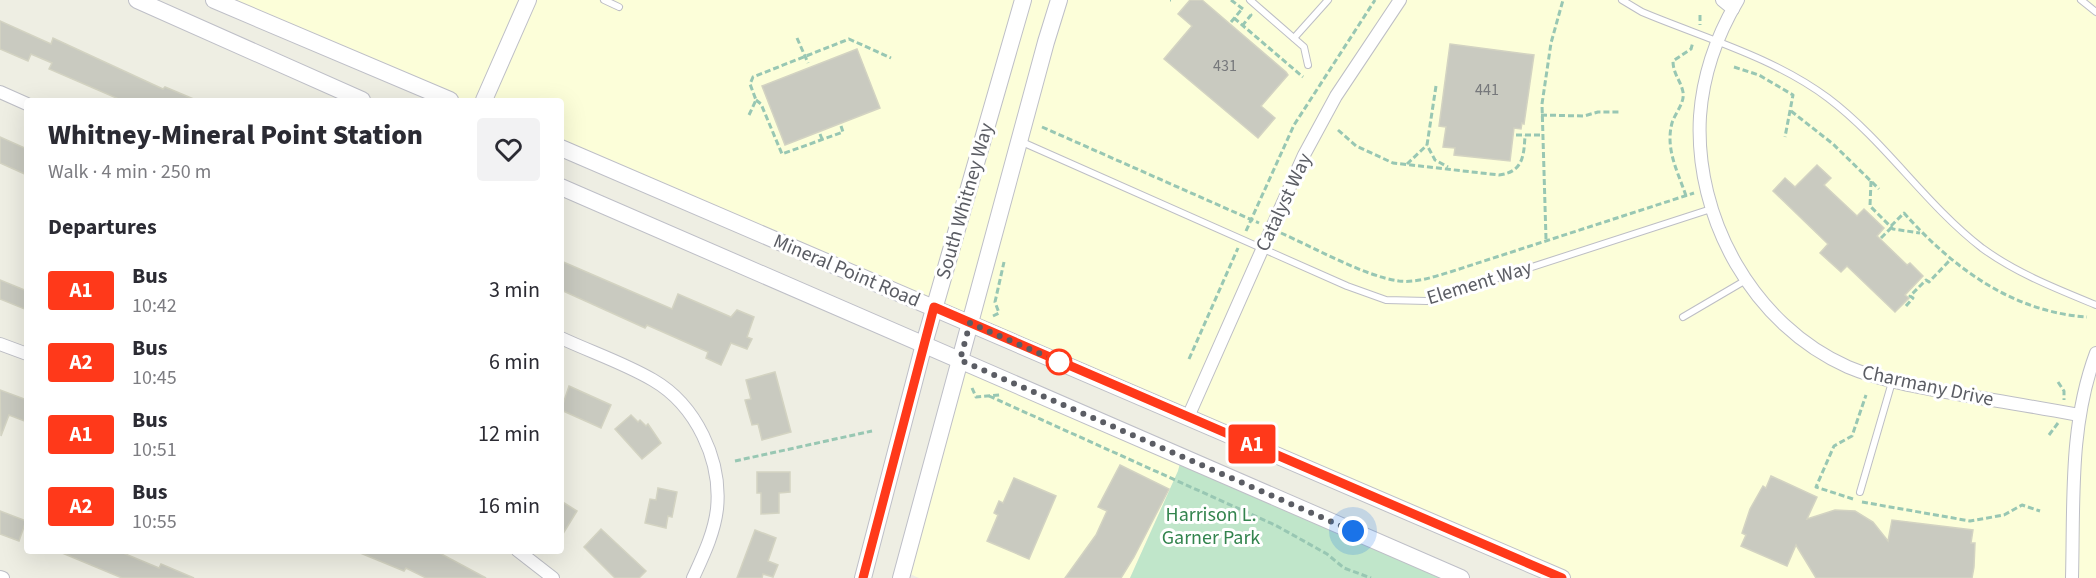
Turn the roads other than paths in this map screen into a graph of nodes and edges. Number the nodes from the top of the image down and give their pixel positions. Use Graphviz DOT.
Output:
graph roads {
  1 [pos="137,0"];
  2 [pos="214,0"];
  3 [pos="528,0"];
  4 [pos="604,0"];
  5 [pos="1023,0"];
  6 [pos="1059,0"];
  7 [pos="1250,0"];
  8 [pos="1328,0"];
  9 [pos="1400,0"];
  10 [pos="1622,0"];
  11 [pos="1722,0"];
  12 [pos="2081,0"];
  13 [pos="1735,4"];
  14 [pos="619,7"];
  15 [pos="2096,12"];
  16 [pos="1294,38"];
  17 [pos="1717,42"];
  18 [pos="1308,65"];
  19 [pos="0,92"];
  20 [pos="358,98"];
  21 [pos="445,98"];
  22 [pos="485,98"];
  23 [pos="24,103"];
  24 [pos="1019,140"];
  25 [pos="564,149"];
  26 [pos="564,188"];
  27 [pos="1711,209"];
  28 [pos="1262,248"];
  29 [pos="1746,280"];
  30 [pos="2096,305"];
  31 [pos="934,307"];
  32 [pos="1683,317"];
  33 [pos="970,323"];
  34 [pos="564,339"];
  35 [pos="0,344"];
  36 [pos="924,344"];
  37 [pos="2096,352"];
  38 [pos="24,353"];
  39 [pos="960,360"];
  40 [pos="1892,382"];
  41 [pos="2079,415"];
  42 [pos="1188,417"];
  43 [pos="1860,492"];
  44 [pos="522,554"];
  45 [pos="553,578"];
  46 [pos="693,578"];
  47 [pos="863,578"];
  48 [pos="901,578"];
  49 [pos="1461,578"];
  50 [pos="1562,578"];
  51 [pos="2072,578"];
  1 -- 20 [label="main road"];
  2 -- 21 [label="main road"];
  3 -- 22 [label="main road"];
  4 -- 14 [label="lane"];
  5 -- 31 [label="main road, South Whitney Way"];
  6 -- 24 [label="main road, South Whitney Way"];
  7 -- 16 [label="lane"];
  8 -- 16 [label="lane"];
  9 -- 28 [label="street, Catalyst Way"];
  10 -- 17 [label="lane"];
  11 -- 13 [label="street"];
  12 -- 15 [label="lane"];
  13 -- 17 [label="street, Charmany Drive"];
  16 -- 18 [label="lane"];
  17 -- 27 [label="street, Charmany Drive"];
  17 -- 30 [label="lane"];
  19 -- 23 [label="street"];
  24 -- 28 [label="lane, Element Way"];
  24 -- 33 [label="main road, South Whitney Way"];
  25 -- 31 [label="main road, Mineral Point Road"];
  26 -- 36 [label="main road, Mineral Point Road"];
  27 -- 28 [label="lane, Element Way"];
  27 -- 29 [label="street, Charmany Drive"];
  28 -- 42 [label="street, Catalyst Way"];
  29 -- 32 [label="lane"];
  29 -- 40 [label="street, Charmany Drive"];
  31 -- 33 [label="main road, Mineral Point Road"];
  31 -- 36 [label="main road, South Whitney Way"];
  33 -- 39 [label="main road, South Whitney Way"];
  33 -- 42 [label="main road, Mineral Point Road"];
  34 -- 46 [label="street"];
  35 -- 38 [label="street"];
  36 -- 39 [label="main road, Mineral Point Road"];
  36 -- 47 [label="main road, South Whitney Way"];
  37 -- 41 [label="street"];
  39 -- 48 [label="main road, South Whitney Way"];
  39 -- 49 [label="main road, Mineral Point Road"];
  40 -- 41 [label="street, Charmany Drive"];
  40 -- 43 [label="lane"];
  41 -- 51 [label="street"];
  42 -- 50 [label="main road, Mineral Point Road"];
  44 -- 45 [label="street"];
}
